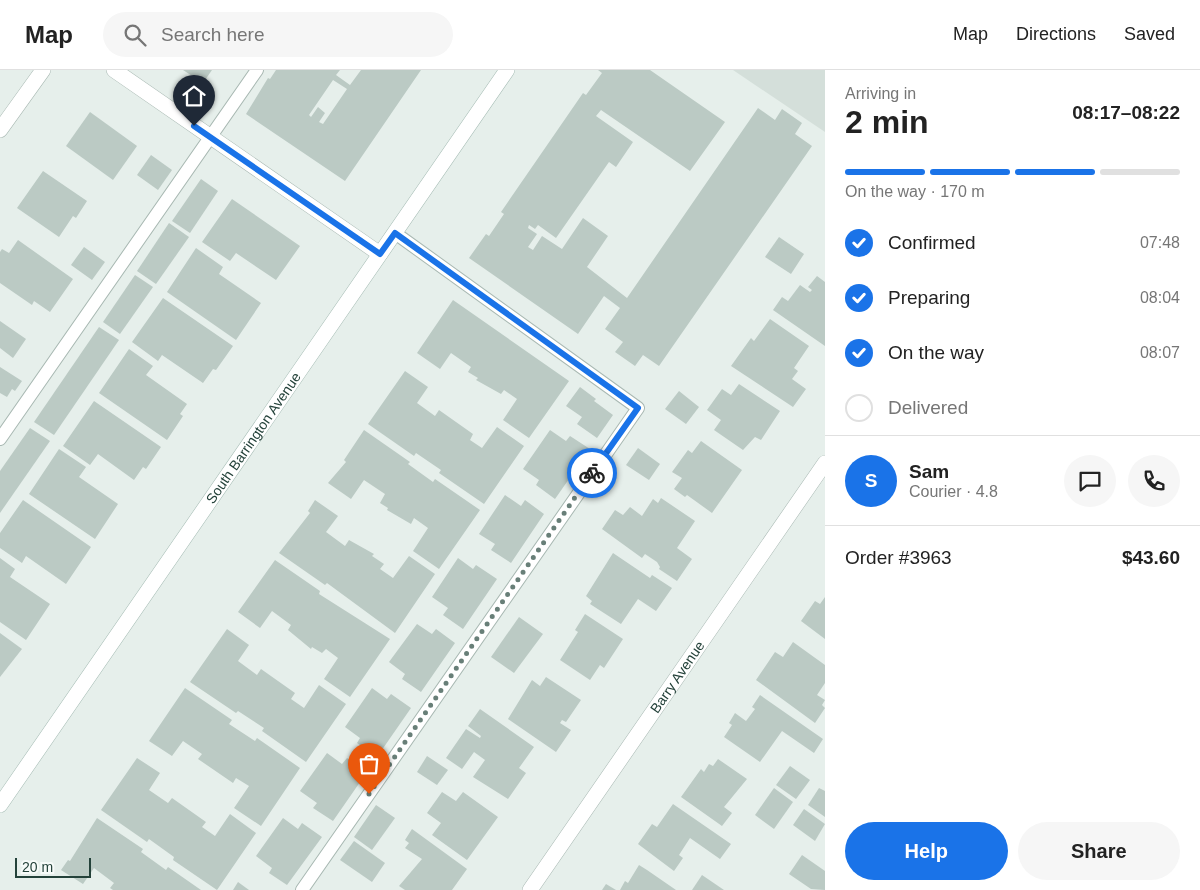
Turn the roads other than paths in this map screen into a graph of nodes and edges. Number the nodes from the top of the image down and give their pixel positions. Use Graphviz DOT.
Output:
graph roads {
  1 [pos="43,70"];
  2 [pos="114,70"];
  3 [pos="257,70"];
  4 [pos="507,70"];
  5 [pos="0,130"];
  6 [pos="210,137"];
  7 [pos="395,233"];
  8 [pos="380,254"];
  9 [pos="0,439"];
  10 [pos="825,463"];
  11 [pos="0,805"];
  12 [pos="302,890"];
  13 [pos="530,890"];
  1 -- 5 [label="street"];
  2 -- 6 [label="street"];
  3 -- 6 [label="lane"];
  4 -- 7 [label="street, South Barrington Avenue"];
  6 -- 8 [label="street"];
  6 -- 9 [label="lane"];
  7 -- 8 [label="street, South Barrington Avenue"];
  7 -- 12 [label="lane"];
  8 -- 11 [label="street, South Barrington Avenue"];
  10 -- 13 [label="street, Barry Avenue"];
}
